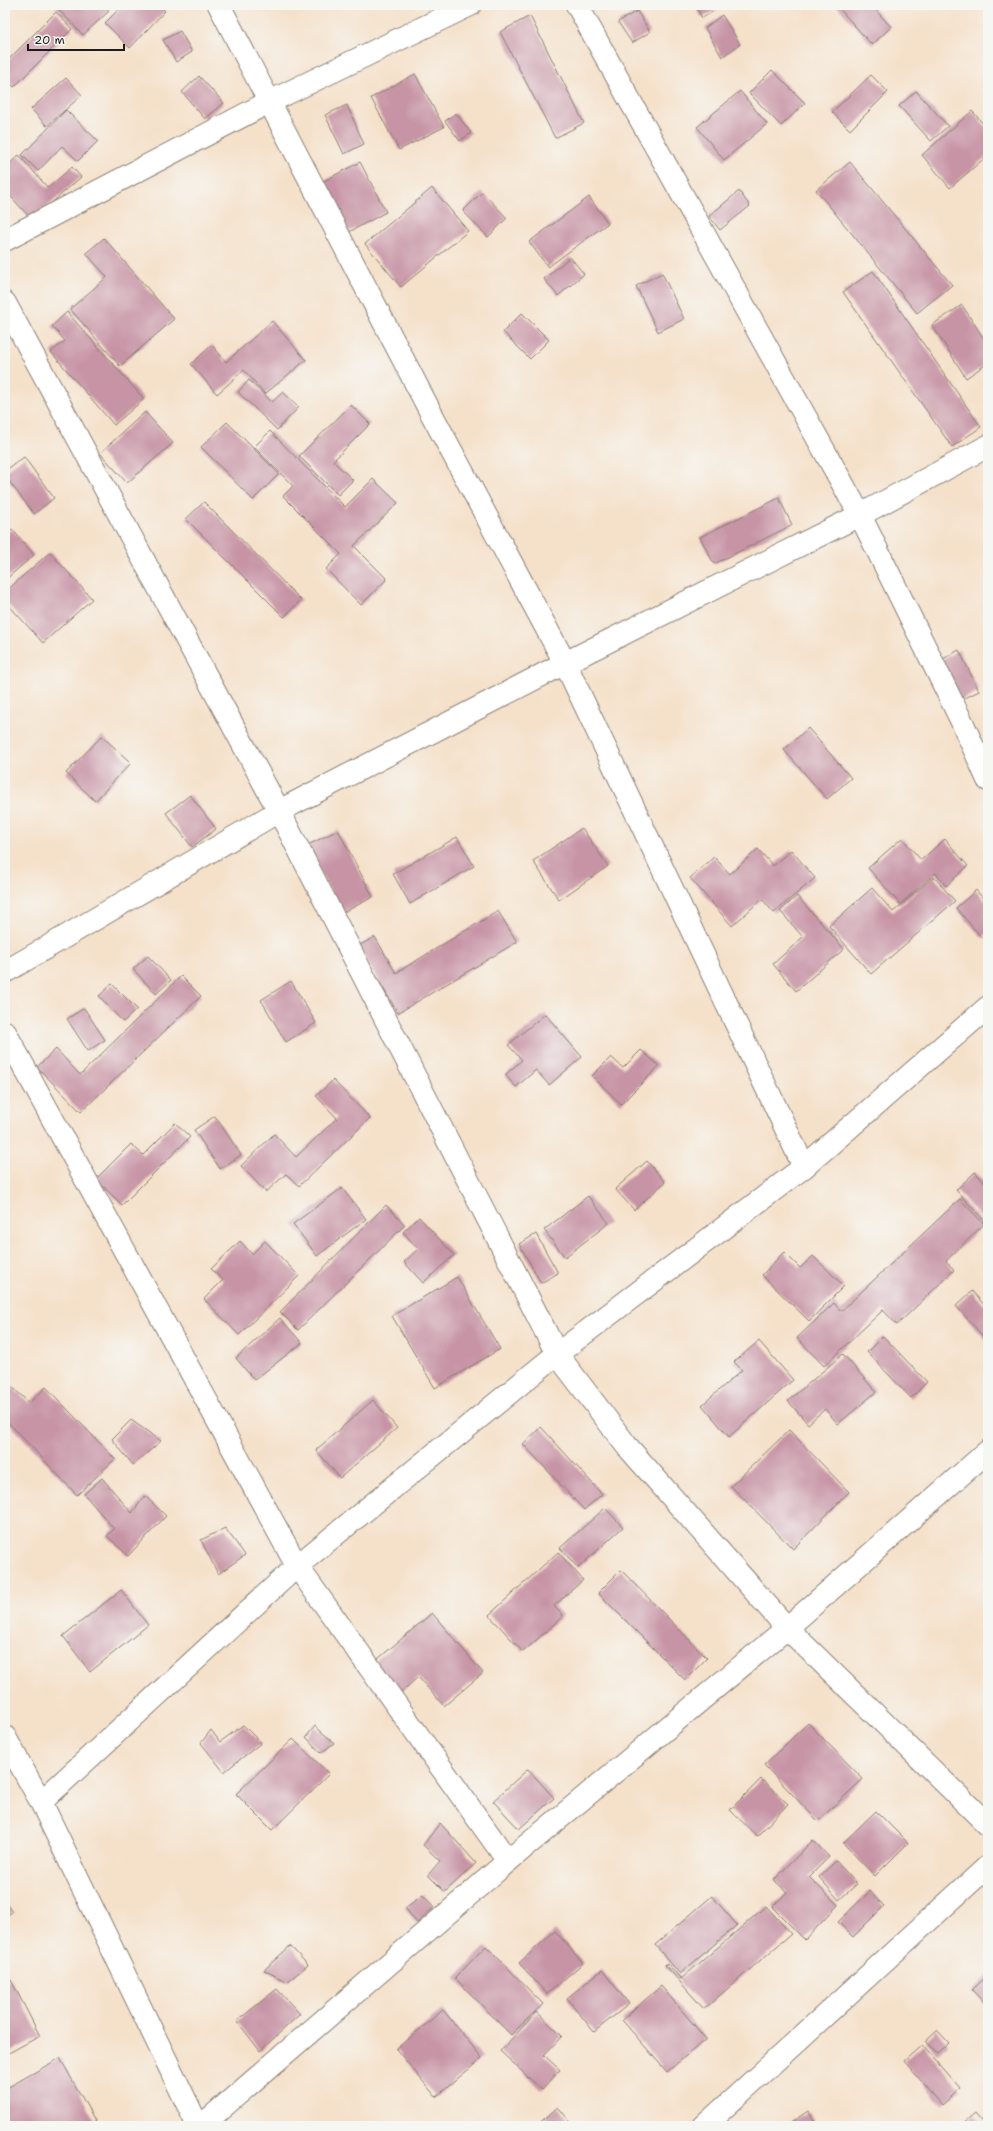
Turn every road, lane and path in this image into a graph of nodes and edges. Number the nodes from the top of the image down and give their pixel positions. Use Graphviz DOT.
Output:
graph roads {
  1 [pos="219,5"];
  2 [pos="470,5"];
  3 [pos="577,5"];
  4 [pos="269,102"];
  5 [pos="5,240"];
  6 [pos="5,303"];
  7 [pos="988,446"];
  8 [pos="860,515"];
  9 [pos="565,663"];
  10 [pos="988,780"];
  11 [pos="279,811"];
  12 [pos="5,972"];
  13 [pos="988,1007"];
  14 [pos="5,1032"];
  15 [pos="804,1167"];
  16 [pos="557,1354"];
  17 [pos="988,1451"];
  18 [pos="297,1566"];
  19 [pos="787,1628"];
  20 [pos="5,1737"];
  21 [pos="41,1802"];
  22 [pos="988,1824"];
  23 [pos="508,1861"];
  24 [pos="988,1866"];
  25 [pos="199,2126"];
  26 [pos="704,2126"];
  1 -- 4 [label="street"];
  2 -- 4 [label="street"];
  3 -- 8 [label="street"];
  4 -- 5 [label="street"];
  4 -- 9 [label="street"];
  6 -- 11 [label="street"];
  7 -- 8 [label="street"];
  8 -- 9 [label="street"];
  8 -- 10 [label="street"];
  9 -- 11 [label="street"];
  9 -- 15 [label="street"];
  11 -- 12 [label="street"];
  11 -- 16 [label="street"];
  13 -- 15 [label="street"];
  14 -- 18 [label="street"];
  15 -- 16 [label="street"];
  16 -- 18 [label="street"];
  16 -- 19 [label="street"];
  17 -- 19 [label="street"];
  18 -- 21 [label="street"];
  18 -- 23 [label="street"];
  19 -- 22 [label="street"];
  19 -- 23 [label="street"];
  20 -- 21 [label="street"];
  21 -- 25 [label="street"];
  23 -- 25 [label="street"];
  24 -- 26 [label="street"];
}
